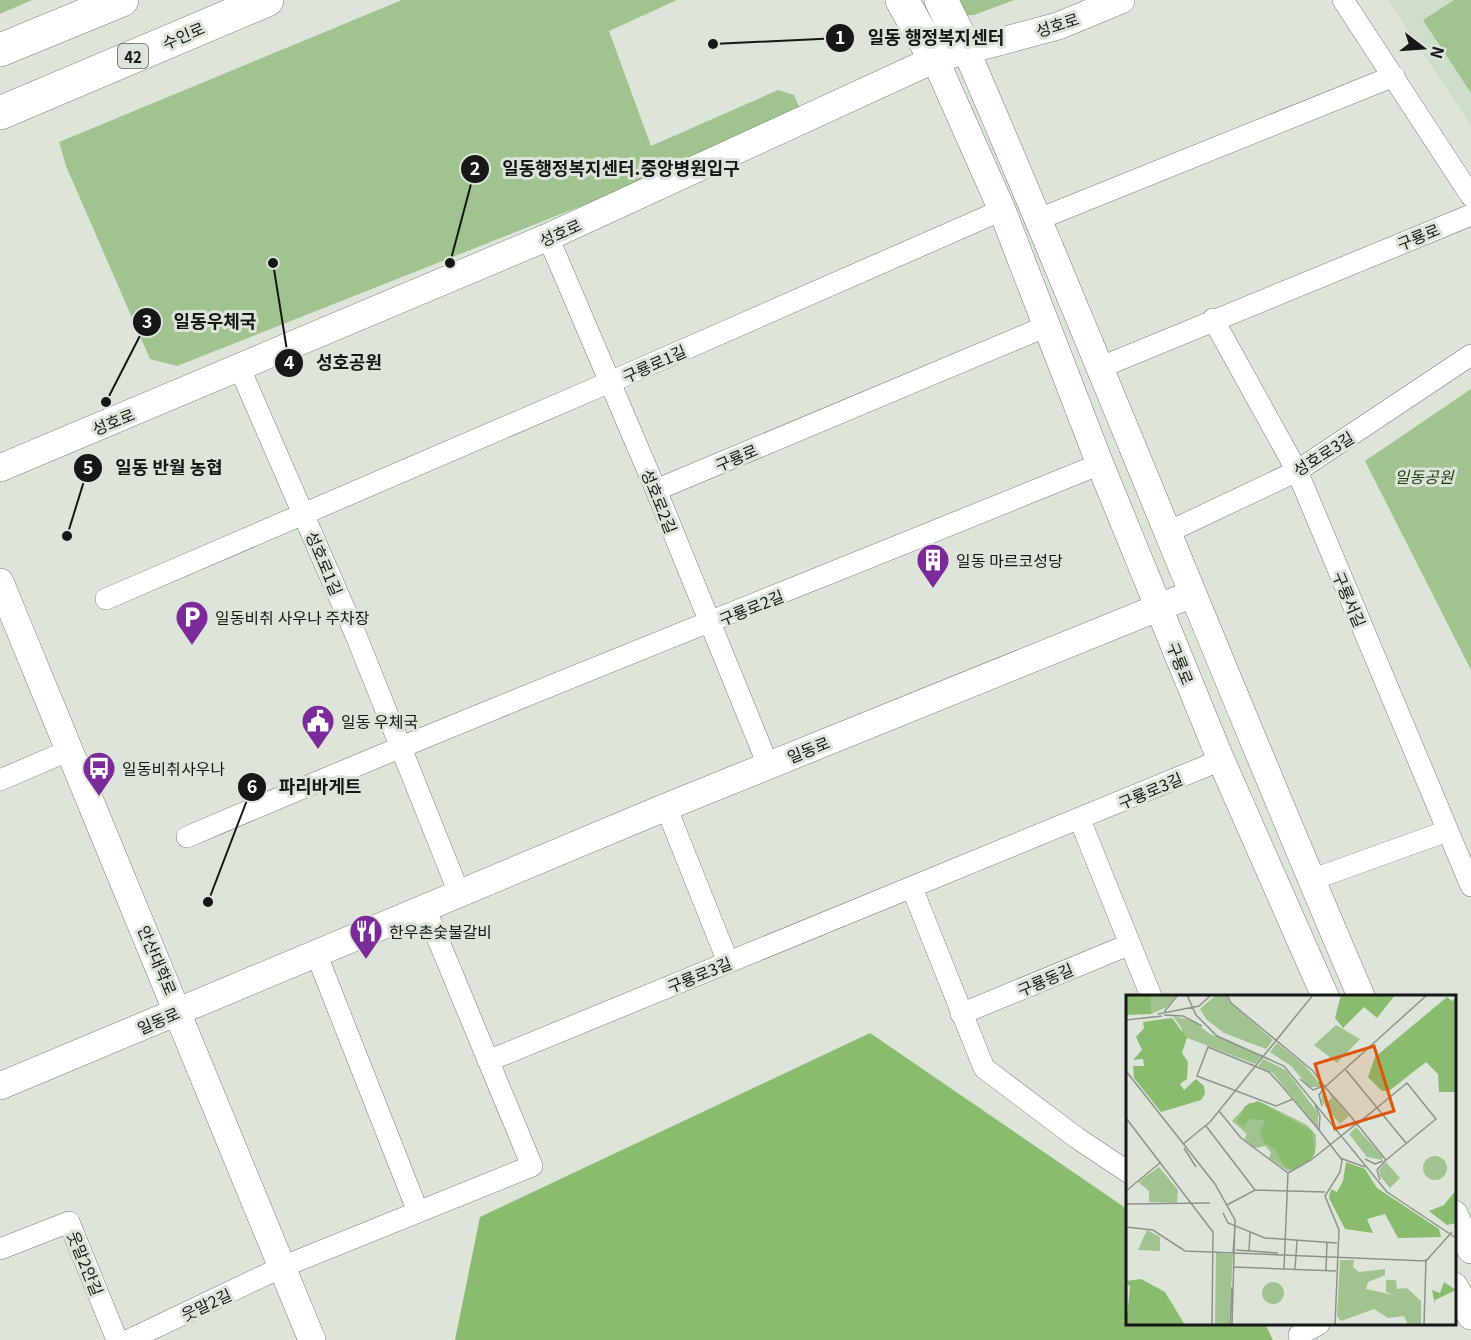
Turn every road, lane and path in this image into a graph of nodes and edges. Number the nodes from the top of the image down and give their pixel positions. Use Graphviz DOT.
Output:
graph roads {
  1 [pos="122,0"];
  2 [pos="267,0"];
  3 [pos="902,0"];
  4 [pos="941,0"];
  5 [pos="1121,0"];
  6 [pos="1343,0"];
  7 [pos="0,50"];
  8 [pos="966,50"];
  9 [pos="935,59"];
  10 [pos="1394,76"];
  11 [pos="0,113"];
  12 [pos="1471,196"];
  13 [pos="1002,210"];
  14 [pos="1471,215"];
  15 [pos="1039,219"];
  16 [pos="548,237"];
  17 [pos="1213,319"];
  18 [pos="1047,326"];
  19 [pos="1471,356"];
  20 [pos="1099,368"];
  21 [pos="240,369"];
  22 [pos="610,382"];
  23 [pos="1100,464"];
  24 [pos="0,468"];
  25 [pos="1297,471"];
  26 [pos="656,490"];
  27 [pos="304,514"];
  28 [pos="1166,533"];
  29 [pos="0,582"];
  30 [pos="1192,594"];
  31 [pos="106,599"];
  32 [pos="1158,606"];
  33 [pos="710,624"];
  34 [pos="400,746"];
  35 [pos="70,750"];
  36 [pos="1221,760"];
  37 [pos="768,765"];
  38 [pos="0,780"];
  39 [pos="666,807"];
  40 [pos="1080,820"];
  41 [pos="1447,831"];
  42 [pos="187,837"];
  43 [pos="1311,880"];
  44 [pos="1471,886"];
  45 [pos="912,888"];
  46 [pos="459,893"];
  47 [pos="425,908"];
  48 [pos="1128,945"];
  49 [pos="316,953"];
  50 [pos="728,962"];
  51 [pos="1151,995"];
  52 [pos="1325,995"];
  53 [pos="1361,995"];
  54 [pos="179,1012"];
  55 [pos="961,1014"];
  56 [pos="488,1061"];
  57 [pos="0,1086"];
  58 [pos="1126,1171"];
  59 [pos="418,1212"];
  60 [pos="1456,1217"];
  61 [pos="1466,1245"];
  62 [pos="0,1249"];
  63 [pos="282,1267"];
  64 [pos="1456,1288"];
  65 [pos="1471,1316"];
  66 [pos="1315,1325"];
  67 [pos="1298,1333"];
  68 [pos="117,1340"];
  69 [pos="129,1340"];
  70 [pos="312,1340"];
  1 -- 7 [label="highway"];
  2 -- 11 [label="highway, 수인로 / 42"];
  3 -- 9 [label="highway"];
  4 -- 8 [label="highway"];
  5 -- 8 [label="street, 성호로"];
  6 -- 10 [label="street"];
  8 -- 9 [label="street, 성호로"];
  8 -- 15 [label="street"];
  9 -- 13 [label="street, 구룡로"];
  9 -- 16 [label="street, 성호로"];
  10 -- 12 [label="street"];
  10 -- 15 [label="street"];
  13 -- 18 [label="street, 구룡로"];
  13 -- 22 [label="street, 구룡로1길"];
  14 -- 17 [label="street, 구룡로"];
  15 -- 20 [label="street"];
  16 -- 21 [label="street, 성호로"];
  16 -- 22 [label="street, 성호로2길"];
  17 -- 20 [label="street, 구룡로"];
  17 -- 25 [label="street, 구룡서길"];
  18 -- 23 [label="street, 구룡로"];
  18 -- 26 [label="street, 구룡로"];
  19 -- 25 [label="street, 성호로3길"];
  20 -- 28 [label="street"];
  21 -- 24 [label="street, 성호로"];
  21 -- 27 [label="street, 성호로1길"];
  22 -- 26 [label="street, 성호로2길"];
  22 -- 27 [label="street, 구룡로1길"];
  23 -- 32 [label="street, 구룡로"];
  23 -- 33 [label="street, 구룡로2길"];
  25 -- 28 [label="street, 성호로3길"];
  25 -- 41 [label="street, 구룡서길"];
  26 -- 33 [label="street, 성호로2길"];
  27 -- 31 [label="street, 성호로1길"];
  27 -- 34 [label="street, 성호로1길"];
  28 -- 30 [label="street"];
  29 -- 35 [label="street, 안산대학로"];
  30 -- 32 [label="street, 일동로"];
  30 -- 43 [label="street"];
  32 -- 36 [label="street, 구룡로"];
  32 -- 37 [label="street, 일동로"];
  33 -- 34 [label="street, 구룡로2길"];
  33 -- 37 [label="street, 성호로2길"];
  34 -- 42 [label="street"];
  34 -- 46 [label="street, 성호로1길"];
  35 -- 38 [label="street"];
  35 -- 54 [label="street, 안산대학로"];
  36 -- 40 [label="street, 구룡로3길"];
  36 -- 52 [label="street, 구룡로"];
  37 -- 39 [label="street, 일동로"];
  39 -- 46 [label="street, 일동로"];
  39 -- 50 [label="street"];
  40 -- 45 [label="street, 구룡로3길"];
  40 -- 48 [label="street"];
  41 -- 43 [label="street"];
  41 -- 44 [label="street, 구룡서길"];
  43 -- 53 [label="street"];
  45 -- 50 [label="street, 구룡로3길"];
  45 -- 55 [label="street"];
  46 -- 47 [label="street, 일동로"];
  47 -- 49 [label="street, 일동로"];
  47 -- 56 [label="street"];
  48 -- 51 [label="street"];
  48 -- 55 [label="street, 구룡동길"];
  49 -- 54 [label="street, 일동로"];
  49 -- 59 [label="street"];
  50 -- 56 [label="street, 구룡로3길"];
  54 -- 57 [label="street, 일동로"];
  54 -- 63 [label="street, 안산대학로"];
  55 -- 58 [label="street"];
  56 -- 59 [label="street, 웃말2길"];
  59 -- 63 [label="street, 웃말2길"];
  60 -- 61 [label="street"];
  62 -- 68 [label="street, 웃말2안길"];
  63 -- 69 [label="street, 웃말2길"];
  63 -- 70 [label="street, 안산대학로"];
  64 -- 65 [label="street"];
  66 -- 67 [label="street"];
}
